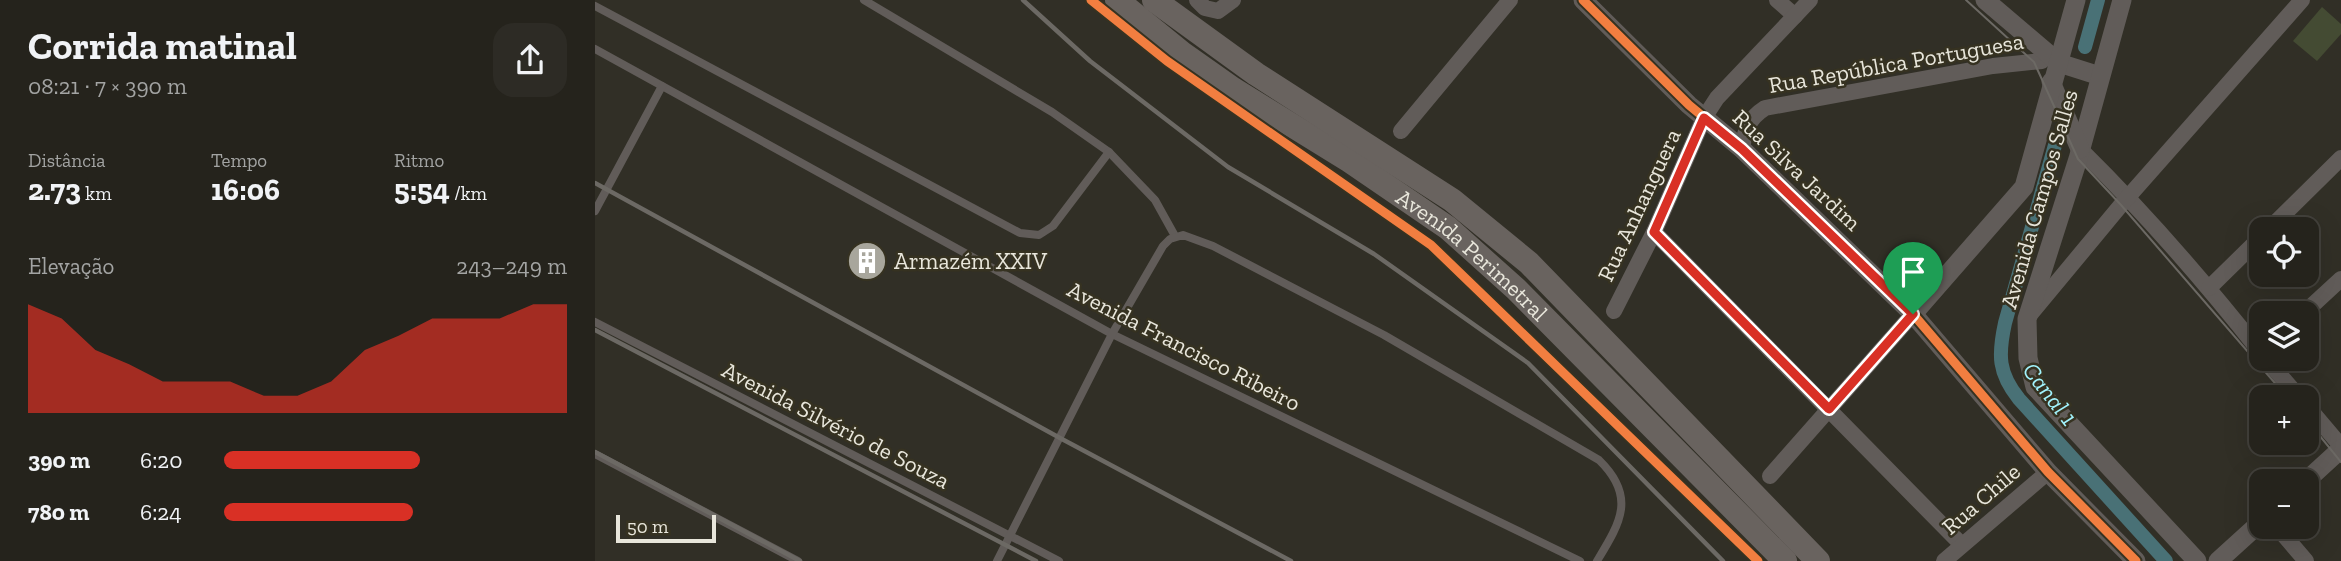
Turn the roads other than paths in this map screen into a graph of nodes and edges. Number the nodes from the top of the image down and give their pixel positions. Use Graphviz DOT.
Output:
graph roads {
  1 [pos="865,0"];
  2 [pos="1117,0"];
  3 [pos="1154,0"];
  4 [pos="1197,0"];
  5 [pos="1233,0"];
  6 [pos="1510,0"];
  7 [pos="1583,0"];
  8 [pos="1777,0"];
  9 [pos="1810,0"];
  10 [pos="1985,0"];
  11 [pos="2076,0"];
  12 [pos="2122,0"];
  13 [pos="2302,0"];
  14 [pos="595,6"];
  15 [pos="1795,16"];
  16 [pos="595,49"];
  17 [pos="2045,56"];
  18 [pos="2100,76"];
  19 [pos="2053,85"];
  20 [pos="662,86"];
  21 [pos="1704,118"];
  22 [pos="1401,131"];
  23 [pos="1742,149"];
  24 [pos="2080,149"];
  25 [pos="1109,152"];
  26 [pos="2341,158"];
  27 [pos="2129,197"];
  28 [pos="595,211"];
  29 [pos="2281,217"];
  30 [pos="1654,232"];
  31 [pos="1175,236"];
  32 [pos="2249,249"];
  33 [pos="2341,279"];
  34 [pos="2209,288"];
  35 [pos="2318,301"];
  36 [pos="1614,311"];
  37 [pos="1913,314"];
  38 [pos="2027,319"];
  39 [pos="595,322"];
  40 [pos="1112,334"];
  41 [pos="2249,338"];
  42 [pos="2276,371"];
  43 [pos="2289,385"];
  44 [pos="1829,409"];
  45 [pos="2319,421"];
  46 [pos="2341,448"];
  47 [pos="595,454"];
  48 [pos="2319,469"];
  49 [pos="2048,472"];
  50 [pos="1770,476"];
  51 [pos="2249,533"];
  52 [pos="1009,537"];
  53 [pos="2287,539"];
  54 [pos="1962,544"];
  55 [pos="798,561"];
  56 [pos="997,561"];
  57 [pos="1059,561"];
  58 [pos="1580,561"];
  59 [pos="1597,561"];
  60 [pos="1785,561"];
  61 [pos="1818,561"];
  62 [pos="1944,561"];
  63 [pos="2136,561"];
  64 [pos="2197,561"];
  65 [pos="2218,561"];
  66 [pos="2306,561"];
  1 -- 25 [label="lane"];
  2 -- 60 [label="main road, Avenida Perimetral"];
  3 -- 61 [label="main road, Avenida Perimetral"];
  4 -- 5 [label="street"];
  6 -- 22 [label="street"];
  7 -- 21 [label="street, Rua Silva Jardim"];
  8 -- 15 [label="street"];
  9 -- 15 [label="street, Rua Anhanguera"];
  10 -- 17 [label="street"];
  11 -- 17 [label="street, Avenida Campos Salles"];
  12 -- 18 [label="street, Avenida Campos Salles"];
  13 -- 27 [label="street"];
  14 -- 25 [label="lane"];
  15 -- 21 [label="street, Rua Anhanguera"];
  16 -- 20 [label="lane, Avenida Francisco Ribeiro"];
  17 -- 18 [label="street"];
  17 -- 19 [label="street, Avenida Campos Salles"];
  17 -- 23 [label="street, Rua República Portuguesa"];
  18 -- 24 [label="street, Avenida Campos Salles"];
  19 -- 24 [label="street"];
  19 -- 37 [label="street, Avenida Campos Salles"];
  20 -- 28 [label="lane"];
  20 -- 40 [label="lane, Avenida Francisco Ribeiro"];
  21 -- 23 [label="street, Rua Silva Jardim"];
  21 -- 30 [label="street, Rua Anhanguera"];
  23 -- 37 [label="street, Rua Silva Jardim"];
  24 -- 27 [label="street"];
  24 -- 38 [label="street, Avenida Campos Salles"];
  25 -- 31 [label="lane"];
  26 -- 29 [label="street"];
  27 -- 34 [label="street"];
  27 -- 38 [label="street"];
  30 -- 36 [label="street, Rua Anhanguera"];
  30 -- 44 [label="street"];
  31 -- 40 [label="lane"];
  31 -- 59 [label="lane"];
  32 -- 34 [label="street"];
  33 -- 35 [label="street"];
  34 -- 41 [label="street"];
  37 -- 44 [label="street"];
  37 -- 49 [label="street, Rua Silva Jardim"];
  38 -- 64 [label="street, Avenida Campos Salles"];
  39 -- 52 [label="lane, Avenida Silvério de Souza"];
  40 -- 52 [label="lane"];
  40 -- 58 [label="lane, Avenida Francisco Ribeiro"];
  42 -- 43 [label="street"];
  44 -- 50 [label="street"];
  44 -- 54 [label="street"];
  45 -- 46 [label="street"];
  46 -- 48 [label="street"];
  47 -- 55 [label="lane"];
  49 -- 54 [label="street, Rua Chile"];
  49 -- 63 [label="street, Rua Silva Jardim"];
  51 -- 65 [label="street"];
  52 -- 56 [label="lane"];
  52 -- 57 [label="lane, Avenida Silvério de Souza"];
  53 -- 66 [label="street"];
  54 -- 62 [label="street, Rua Chile"];
}
